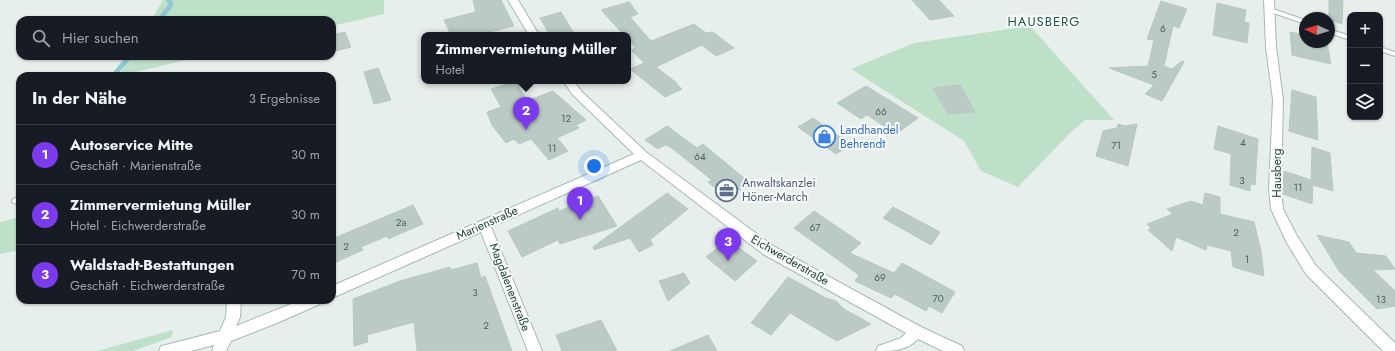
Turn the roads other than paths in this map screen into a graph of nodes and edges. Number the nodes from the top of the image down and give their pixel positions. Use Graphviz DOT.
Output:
graph roads {
  1 [pos="513,0"];
  2 [pos="1270,5"];
  3 [pos="1299,19"];
  4 [pos="532,32"];
  5 [pos="1335,33"];
  6 [pos="1347,37"];
  7 [pos="1383,50"];
  8 [pos="1395,54"];
  9 [pos="570,84"];
  10 [pos="642,155"];
  11 [pos="483,224"];
  12 [pos="336,290"];
  13 [pos="234,304"];
  14 [pos="306,304"];
  15 [pos="916,331"];
  16 [pos="226,336"];
  17 [pos="166,351"];
  18 [pos="220,351"];
  19 [pos="535,351"];
  20 [pos="883,351"];
  21 [pos="957,351"];
  22 [pos="1393,351"];
  1 -- 4 [label="street"];
  2 -- 3 [label="lane"];
  2 -- 22 [label="street, Hausberg"];
  5 -- 6 [label="lane"];
  7 -- 8 [label="lane"];
  9 -- 10 [label="street, Eichwerderstraße"];
  10 -- 11 [label="street, Marienstraße"];
  10 -- 15 [label="street, Eichwerderstraße"];
  11 -- 12 [label="street, Marienstraße"];
  11 -- 19 [label="street, Magdalenenstraße"];
  13 -- 16 [label="street"];
  14 -- 16 [label="street"];
  15 -- 20 [label="street"];
  15 -- 21 [label="street, Eichwerderstraße"];
  16 -- 17 [label="street"];
  16 -- 18 [label="street"];
}
